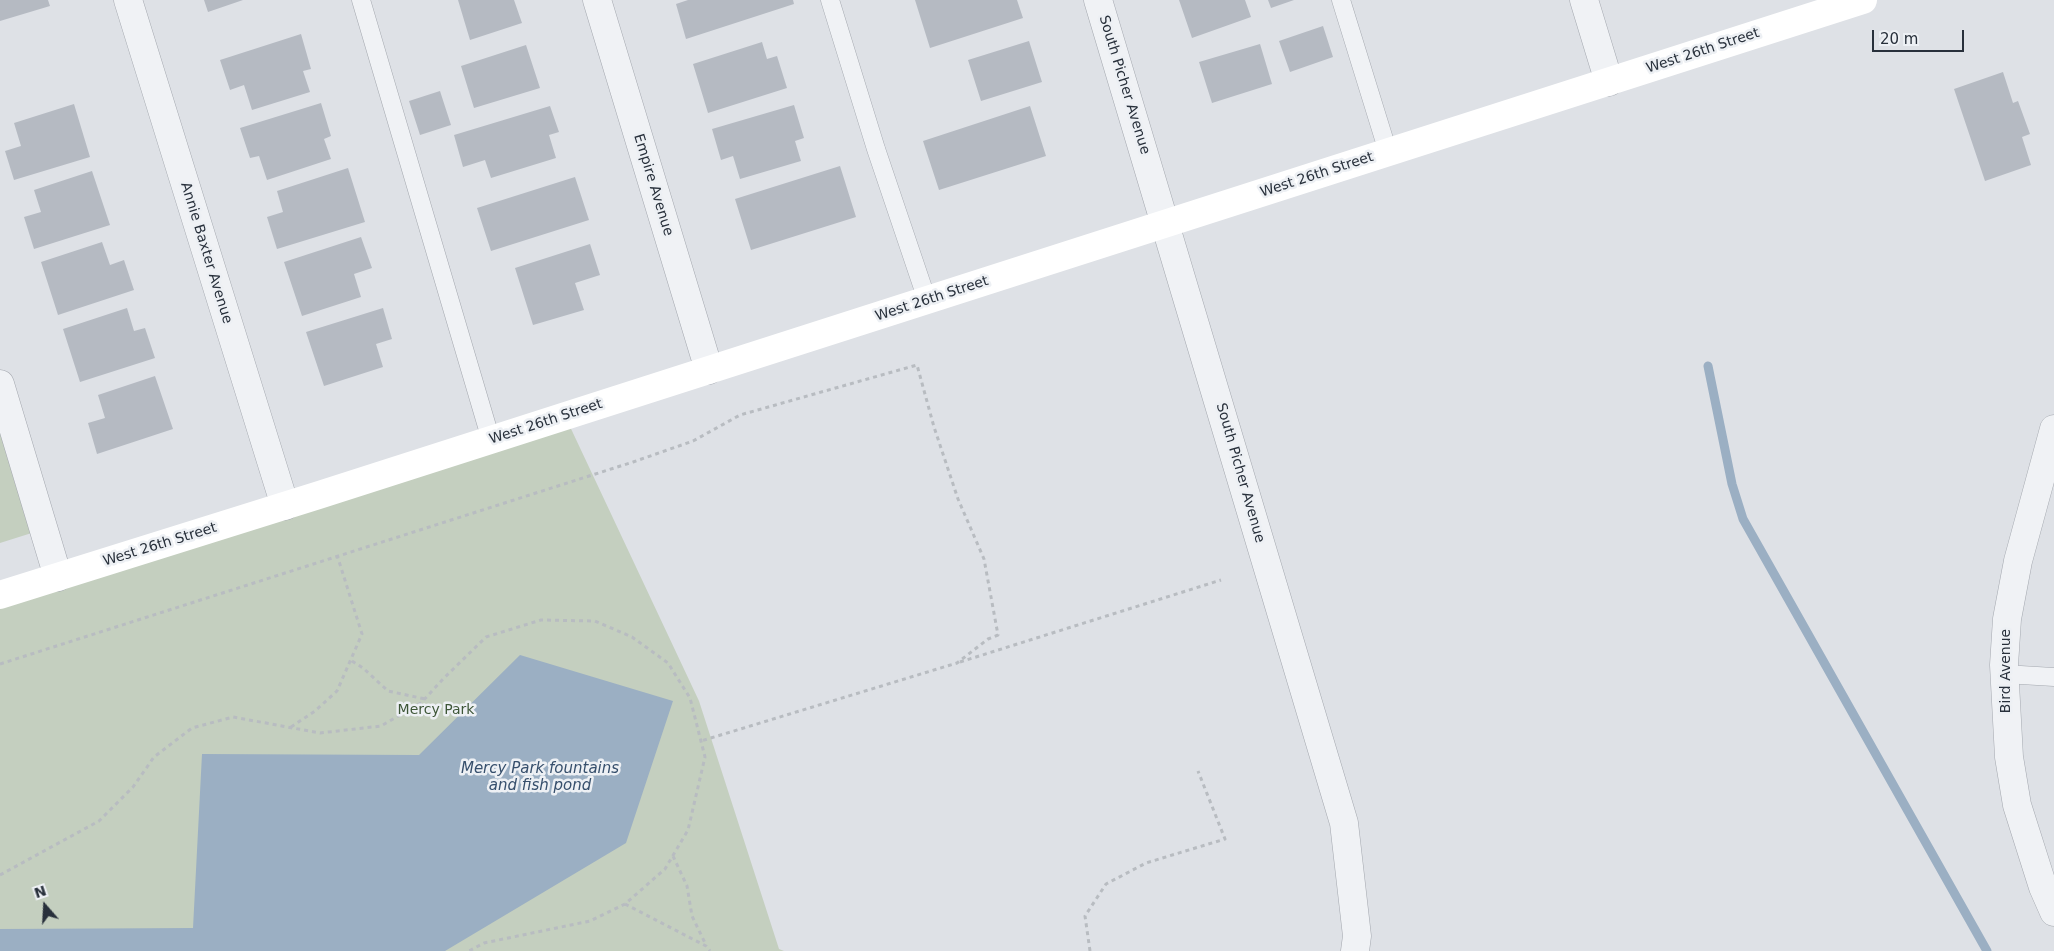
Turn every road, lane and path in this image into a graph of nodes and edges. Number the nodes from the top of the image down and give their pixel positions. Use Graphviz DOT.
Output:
graph roads {
  1 [pos="128,0"];
  2 [pos="361,0"];
  3 [pos="597,0"];
  4 [pos="830,0"];
  5 [pos="1098,0"];
  6 [pos="1341,0"];
  7 [pos="1584,0"];
  8 [pos="1863,0"];
  9 [pos="1823,6"];
  10 [pos="1609,82"];
  11 [pos="1388,152"];
  12 [pos="1166,223"];
  13 [pos="927,300"];
  14 [pos="710,370"];
  15 [pos="0,384"];
  16 [pos="2054,429"];
  17 [pos="491,440"];
  18 [pos="285,506"];
  19 [pos="337,555"];
  20 [pos="58,577"];
  21 [pos="1221,580"];
  22 [pos="0,595"];
  23 [pos="352,662"];
  24 [pos="957,663"];
  25 [pos="0,664"];
  26 [pos="2004,674"];
  27 [pos="2054,676"];
  28 [pos="424,699"];
  29 [pos="290,728"];
  30 [pos="701,741"];
  31 [pos="1198,771"];
  32 [pos="673,855"];
  33 [pos="0,876"];
  34 [pos="624,904"];
  35 [pos="2054,912"];
  36 [pos="706,946"];
  37 [pos="469,951"];
  38 [pos="710,951"];
  39 [pos="1090,951"];
  40 [pos="1354,951"];
  1 -- 18 [label="street, Annie Baxter Avenue"];
  2 -- 17 [label="lane"];
  3 -- 14 [label="street, Empire Avenue"];
  4 -- 13 [label="lane"];
  5 -- 12 [label="street, South Picher Avenue"];
  6 -- 11 [label="lane"];
  7 -- 10 [label="street"];
  8 -- 9 [label="main road, West 26th Street"];
  9 -- 10 [label="main road, West 26th Street"];
  10 -- 11 [label="main road, West 26th Street"];
  11 -- 12 [label="main road, West 26th Street"];
  12 -- 13 [label="main road, West 26th Street"];
  12 -- 40 [label="street, South Picher Avenue"];
  13 -- 14 [label="main road, West 26th Street"];
  14 -- 17 [label="main road, West 26th Street"];
  15 -- 20 [label="street"];
  16 -- 26 [label="street, Bird Avenue"];
  17 -- 18 [label="main road, West 26th Street"];
  18 -- 20 [label="main road, West 26th Street"];
  19 -- 23 [label="path"];
  19 -- 24 [label="path"];
  19 -- 25 [label="path"];
  20 -- 22 [label="main road, West 26th Street"];
  21 -- 24 [label="path"];
  23 -- 28 [label="path"];
  23 -- 29 [label="path"];
  24 -- 30 [label="path"];
  26 -- 27 [label="lane"];
  26 -- 35 [label="street, Bird Avenue"];
  28 -- 29 [label="path"];
  28 -- 30 [label="path"];
  29 -- 33 [label="path"];
  30 -- 32 [label="path"];
  31 -- 39 [label="path"];
  32 -- 34 [label="path"];
  32 -- 36 [label="path"];
  34 -- 36 [label="path"];
  34 -- 37 [label="path"];
  36 -- 38 [label="path"];
}
